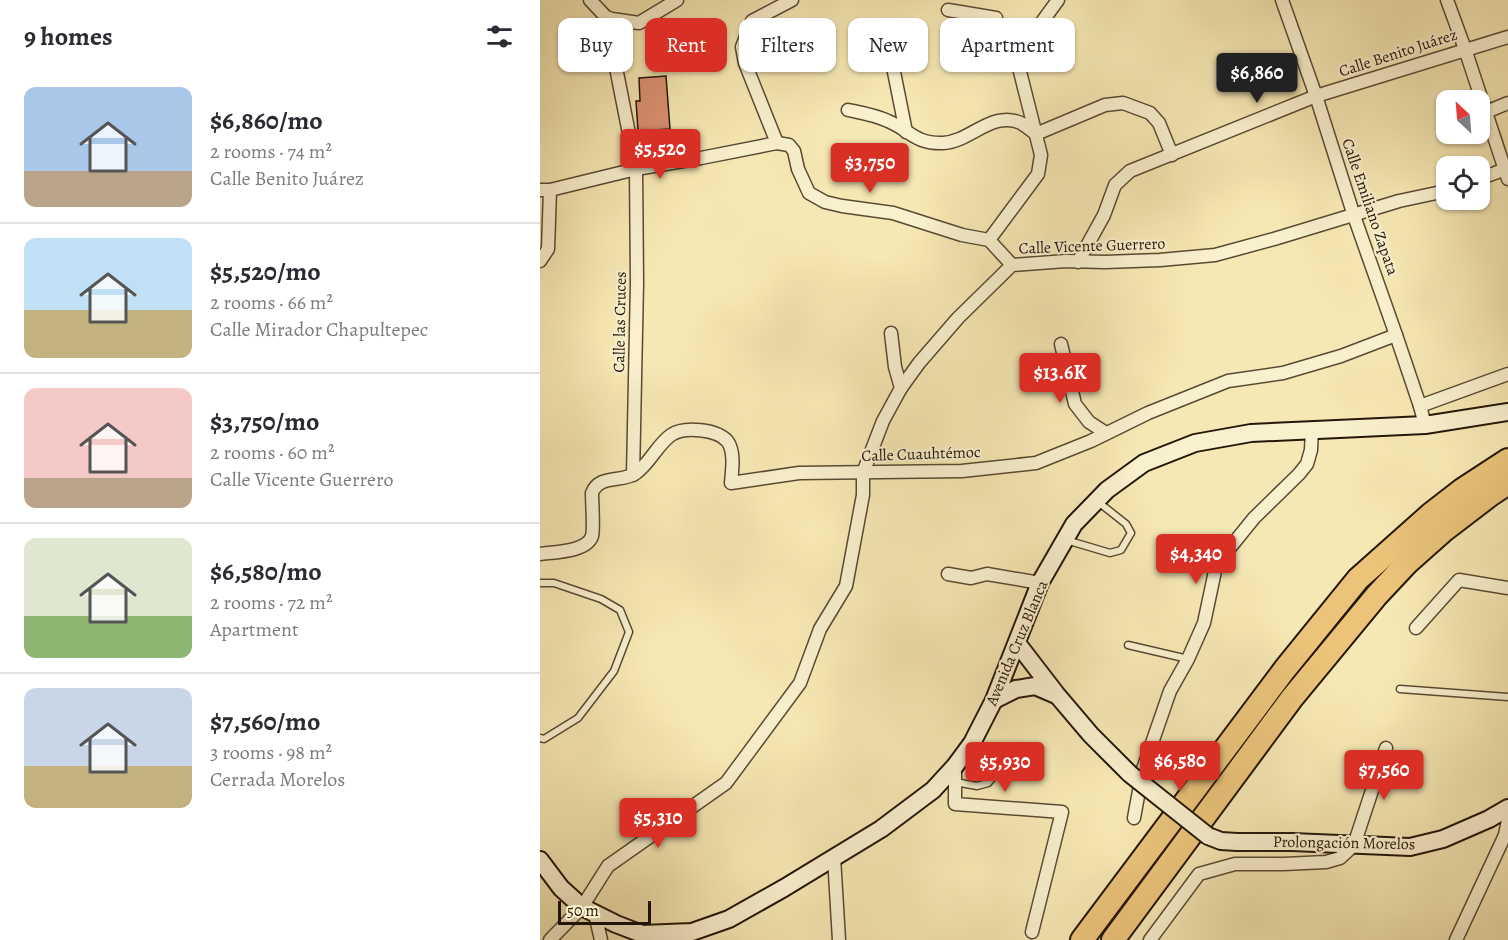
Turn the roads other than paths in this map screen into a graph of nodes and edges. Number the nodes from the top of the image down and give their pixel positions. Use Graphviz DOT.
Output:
graph roads {
  1 [pos="590,0"];
  2 [pos="677,0"];
  3 [pos="792,0"];
  4 [pos="1058,0"];
  5 [pos="1282,0"];
  6 [pos="1447,0"];
  7 [pos="948,10"];
  8 [pos="606,17"];
  9 [pos="996,18"];
  10 [pos="1045,18"];
  11 [pos="1508,36"];
  12 [pos="1465,49"];
  13 [pos="894,72"];
  14 [pos="1020,72"];
  15 [pos="1479,90"];
  16 [pos="1316,96"];
  17 [pos="1508,103"];
  18 [pos="848,110"];
  19 [pos="1490,110"];
  20 [pos="1490,123"];
  21 [pos="906,132"];
  22 [pos="1036,134"];
  23 [pos="777,142"];
  24 [pos="1172,154"];
  25 [pos="636,169"];
  26 [pos="1507,172"];
  27 [pos="1490,176"];
  28 [pos="545,190"];
  29 [pos="1436,193"];
  30 [pos="1354,216"];
  31 [pos="989,240"];
  32 [pos="540,261"];
  33 [pos="1078,262"];
  34 [pos="1011,265"];
  35 [pos="891,333"];
  36 [pos="1396,335"];
  37 [pos="1061,344"];
  38 [pos="1508,374"];
  39 [pos="902,388"];
  40 [pos="1420,406"];
  41 [pos="1508,412"];
  42 [pos="1425,425"];
  43 [pos="1312,429"];
  44 [pos="1106,433"];
  45 [pos="1508,460"];
  46 [pos="863,473"];
  47 [pos="633,475"];
  48 [pos="1508,483"];
  49 [pos="1097,501"];
  50 [pos="1065,539"];
  51 [pos="540,554"];
  52 [pos="948,574"];
  53 [pos="540,583"];
  54 [pos="1040,583"];
  55 [pos="1508,588"];
  56 [pos="1416,628"];
  57 [pos="1017,643"];
  58 [pos="1128,645"];
  59 [pos="1188,659"];
  60 [pos="1400,689"];
  61 [pos="1057,695"];
  62 [pos="1508,697"];
  63 [pos="994,700"];
  64 [pos="540,738"];
  65 [pos="1386,748"];
  66 [pos="997,760"];
  67 [pos="1136,772"];
  68 [pos="955,774"];
  69 [pos="1508,808"];
  70 [pos="1134,818"];
  71 [pos="1508,820"];
  72 [pos="1354,845"];
  73 [pos="834,857"];
  74 [pos="540,860"];
  75 [pos="589,910"];
  76 [pos="1032,932"];
  77 [pos="549,940"];
  78 [pos="601,940"];
  79 [pos="839,940"];
  80 [pos="1082,940"];
  81 [pos="1113,940"];
  82 [pos="1150,940"];
  83 [pos="1456,940"];
  1 -- 8 [label="street"];
  2 -- 8 [label="street"];
  3 -- 23 [label="street"];
  4 -- 10 [label="street"];
  5 -- 16 [label="street, Calle Emiliano Zapata"];
  6 -- 12 [label="street"];
  7 -- 9 [label="street"];
  8 -- 25 [label="street, Calle las Cruces"];
  11 -- 12 [label="street, Calle Benito Juárez"];
  12 -- 15 [label="street"];
  12 -- 16 [label="street, Calle Benito Juárez"];
  13 -- 21 [label="street"];
  14 -- 22 [label="street"];
  16 -- 24 [label="street, Calle Benito Juárez"];
  16 -- 30 [label="street, Calle Emiliano Zapata"];
  17 -- 19 [label="street"];
  18 -- 21 [label="street"];
  20 -- 26 [label="street"];
  21 -- 22 [label="street"];
  22 -- 24 [label="street"];
  22 -- 31 [label="street"];
  23 -- 25 [label="street"];
  23 -- 31 [label="street"];
  24 -- 33 [label="street, Calle Benito Juárez"];
  25 -- 28 [label="street"];
  25 -- 47 [label="street, Calle las Cruces"];
  26 -- 27 [label="street"];
  28 -- 32 [label="street"];
  29 -- 30 [label="street, Calle Vicente Guerrero"];
  30 -- 33 [label="street, Calle Vicente Guerrero"];
  30 -- 36 [label="street, Calle Emiliano Zapata"];
  31 -- 34 [label="street"];
  33 -- 34 [label="street, Calle Vicente Guerrero"];
  34 -- 39 [label="street, Calle Vicente Guerrero"];
  35 -- 39 [label="street"];
  36 -- 40 [label="street, Calle Emiliano Zapata"];
  36 -- 44 [label="street, Calle Cuauhtémoc"];
  37 -- 44 [label="street"];
  38 -- 40 [label="street"];
  39 -- 46 [label="street, Calle Vicente Guerrero"];
  40 -- 42 [label="street, Calle Emiliano Zapata"];
  41 -- 42 [label="main road, Avenida Cruz Blanca"];
  42 -- 43 [label="main road, Avenida Cruz Blanca"];
  43 -- 49 [label="main road, Avenida Cruz Blanca"];
  43 -- 59 [label="street"];
  44 -- 46 [label="street, Calle Cuauhtémoc"];
  45 -- 80 [label="highway"];
  46 -- 47 [label="street, Calle Cuauhtémoc"];
  46 -- 75 [label="street, Calle Vicente Guerrero"];
  47 -- 51 [label="street"];
  48 -- 81 [label="highway"];
  49 -- 50 [label="main road, Avenida Cruz Blanca"];
  49 -- 50 [label="lane"];
  50 -- 54 [label="main road, Avenida Cruz Blanca"];
  52 -- 54 [label="street"];
  53 -- 64 [label="lane"];
  54 -- 57 [label="main road, Avenida Cruz Blanca"];
  55 -- 56 [label="street"];
  57 -- 61 [label="main road"];
  57 -- 63 [label="main road, Avenida Cruz Blanca"];
  58 -- 59 [label="lane"];
  59 -- 67 [label="street"];
  60 -- 62 [label="lane"];
  61 -- 63 [label="main road"];
  61 -- 67 [label="main road"];
  63 -- 68 [label="main road, Avenida Cruz Blanca"];
  65 -- 72 [label="street"];
  66 -- 68 [label="lane"];
  67 -- 70 [label="street"];
  67 -- 72 [label="main road, Prolongación Morelos, bridge"];
  68 -- 73 [label="main road, Avenida Cruz Blanca"];
  68 -- 76 [label="street"];
  69 -- 72 [label="main road, Prolongación Morelos"];
  71 -- 83 [label="street"];
  72 -- 82 [label="street"];
  73 -- 75 [label="main road, Avenida Cruz Blanca"];
  73 -- 79 [label="street"];
  74 -- 75 [label="main road, Avenida Cruz Blanca"];
  75 -- 77 [label="street, Calle Vicente Guerrero"];
  75 -- 78 [label="street"];
}
